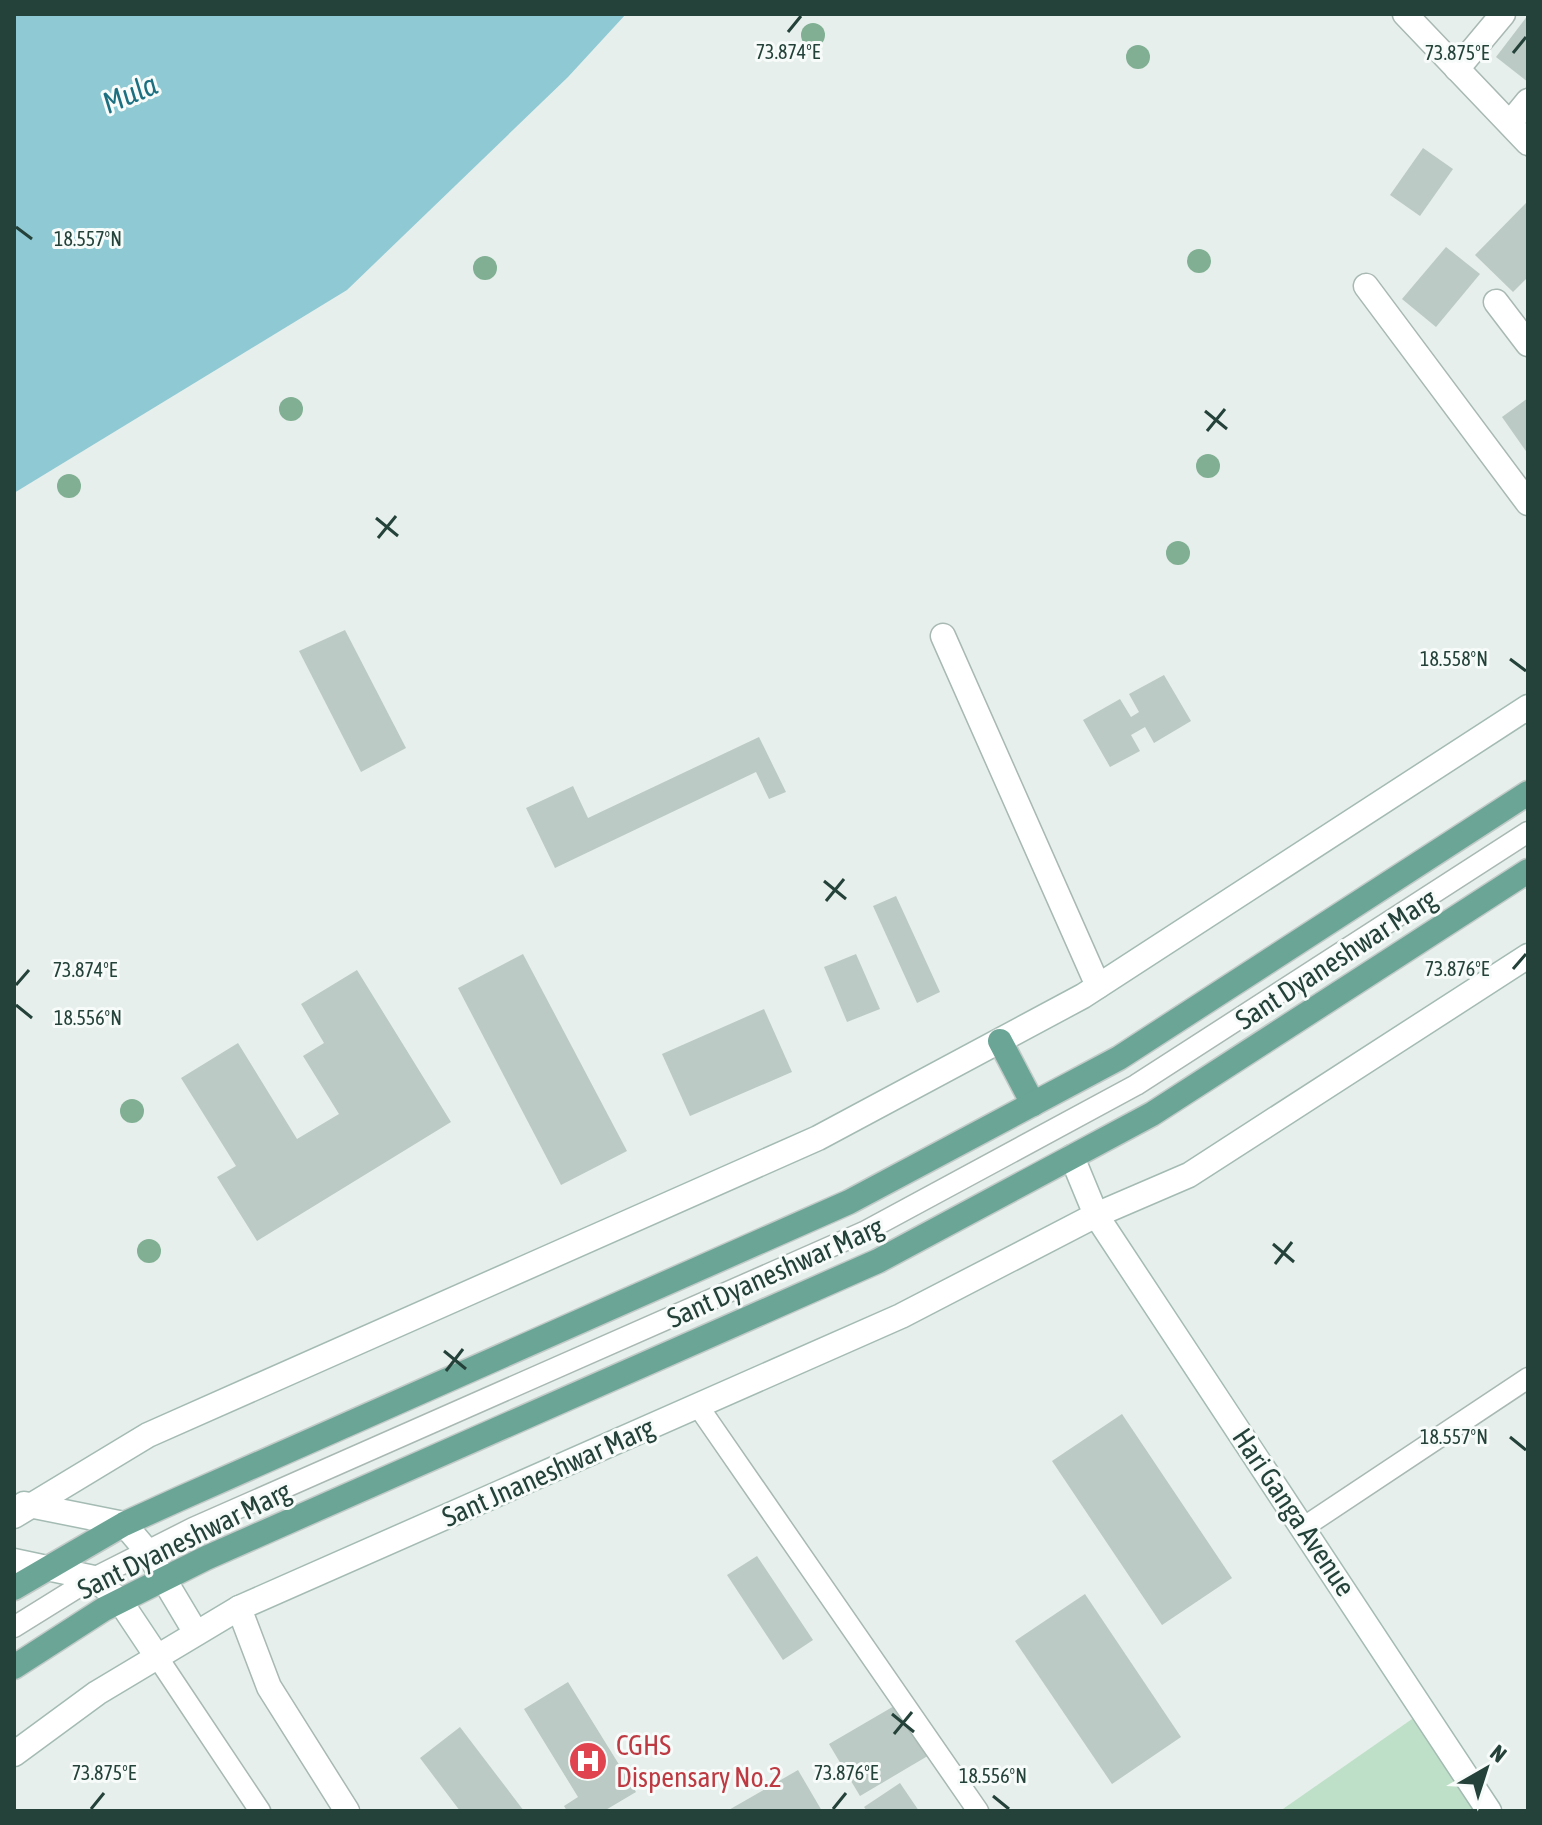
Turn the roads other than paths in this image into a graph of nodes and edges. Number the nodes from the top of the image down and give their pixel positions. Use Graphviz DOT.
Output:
graph roads {
  1 [pos="1405,14"];
  2 [pos="1503,14"];
  3 [pos="1457,69"];
  4 [pos="1528,101"];
  5 [pos="1510,123"];
  6 [pos="1528,143"];
  7 [pos="1366,286"];
  8 [pos="1496,302"];
  9 [pos="1528,344"];
  10 [pos="1528,503"];
  11 [pos="943,636"];
  12 [pos="1528,707"];
  13 [pos="1528,793"];
  14 [pos="1528,832"];
  15 [pos="1528,871"];
  16 [pos="1528,956"];
  17 [pos="1098,986"];
  18 [pos="1000,1041"];
  19 [pos="1033,1104"];
  20 [pos="1072,1157"];
  21 [pos="1096,1215"];
  22 [pos="1528,1378"];
  23 [pos="698,1406"];
  24 [pos="20,1508"];
  25 [pos="124,1524"];
  26 [pos="1304,1527"];
  27 [pos="147,1551"];
  28 [pos="14,1561"];
  29 [pos="47,1568"];
  30 [pos="94,1578"];
  31 [pos="163,1580"];
  32 [pos="14,1588"];
  33 [pos="120,1601"];
  34 [pos="239,1608"];
  35 [pos="14,1627"];
  36 [pos="196,1633"];
  37 [pos="156,1655"];
  38 [pos="14,1667"];
  39 [pos="14,1754"];
  40 [pos="260,1811"];
  41 [pos="347,1811"];
  42 [pos="978,1811"];
  43 [pos="1489,1811"];
  1 -- 3 [label="street"];
  2 -- 3 [label="street"];
  3 -- 5 [label="street"];
  4 -- 5 [label="street"];
  5 -- 6 [label="street"];
  7 -- 10 [label="street"];
  8 -- 9 [label="street"];
  11 -- 17 [label="street"];
  12 -- 17 [label="street"];
  13 -- 19 [label="main road, Sant Dyaneshwar Marg"];
  14 -- 27 [label="lane"];
  15 -- 20 [label="main road, Sant Dyaneshwar Marg"];
  16 -- 21 [label="street, Sant Jnaneshwar Marg"];
  17 -- 18 [label="street"];
  18 -- 19 [label="main road"];
  18 -- 24 [label="street"];
  19 -- 25 [label="main road, Sant Dyaneshwar Marg"];
  20 -- 21 [label="street, Hari Ganga Avenue"];
  20 -- 31 [label="main road, Sant Dyaneshwar Marg"];
  21 -- 23 [label="street, Sant Jnaneshwar Marg"];
  21 -- 26 [label="street, Hari Ganga Avenue"];
  22 -- 26 [label="lane"];
  23 -- 34 [label="street, Sant Jnaneshwar Marg"];
  23 -- 42 [label="lane"];
  24 -- 25 [label="street"];
  25 -- 27 [label="street"];
  25 -- 29 [label="main road, Sant Dyaneshwar Marg"];
  26 -- 43 [label="street, Hari Ganga Avenue"];
  27 -- 30 [label="lane"];
  27 -- 31 [label="street"];
  28 -- 29 [label="street"];
  29 -- 30 [label="street"];
  29 -- 32 [label="main road, Sant Dyaneshwar Marg"];
  30 -- 33 [label="street"];
  30 -- 35 [label="lane"];
  31 -- 33 [label="main road, Sant Dyaneshwar Marg"];
  31 -- 36 [label="street"];
  33 -- 37 [label="street"];
  33 -- 38 [label="main road, Sant Dyaneshwar Marg"];
  34 -- 36 [label="street, Sant Jnaneshwar Marg"];
  34 -- 41 [label="street"];
  36 -- 37 [label="street, Sant Jnaneshwar Marg"];
  37 -- 39 [label="street, Sant Jnaneshwar Marg"];
  37 -- 40 [label="lane"];
}
